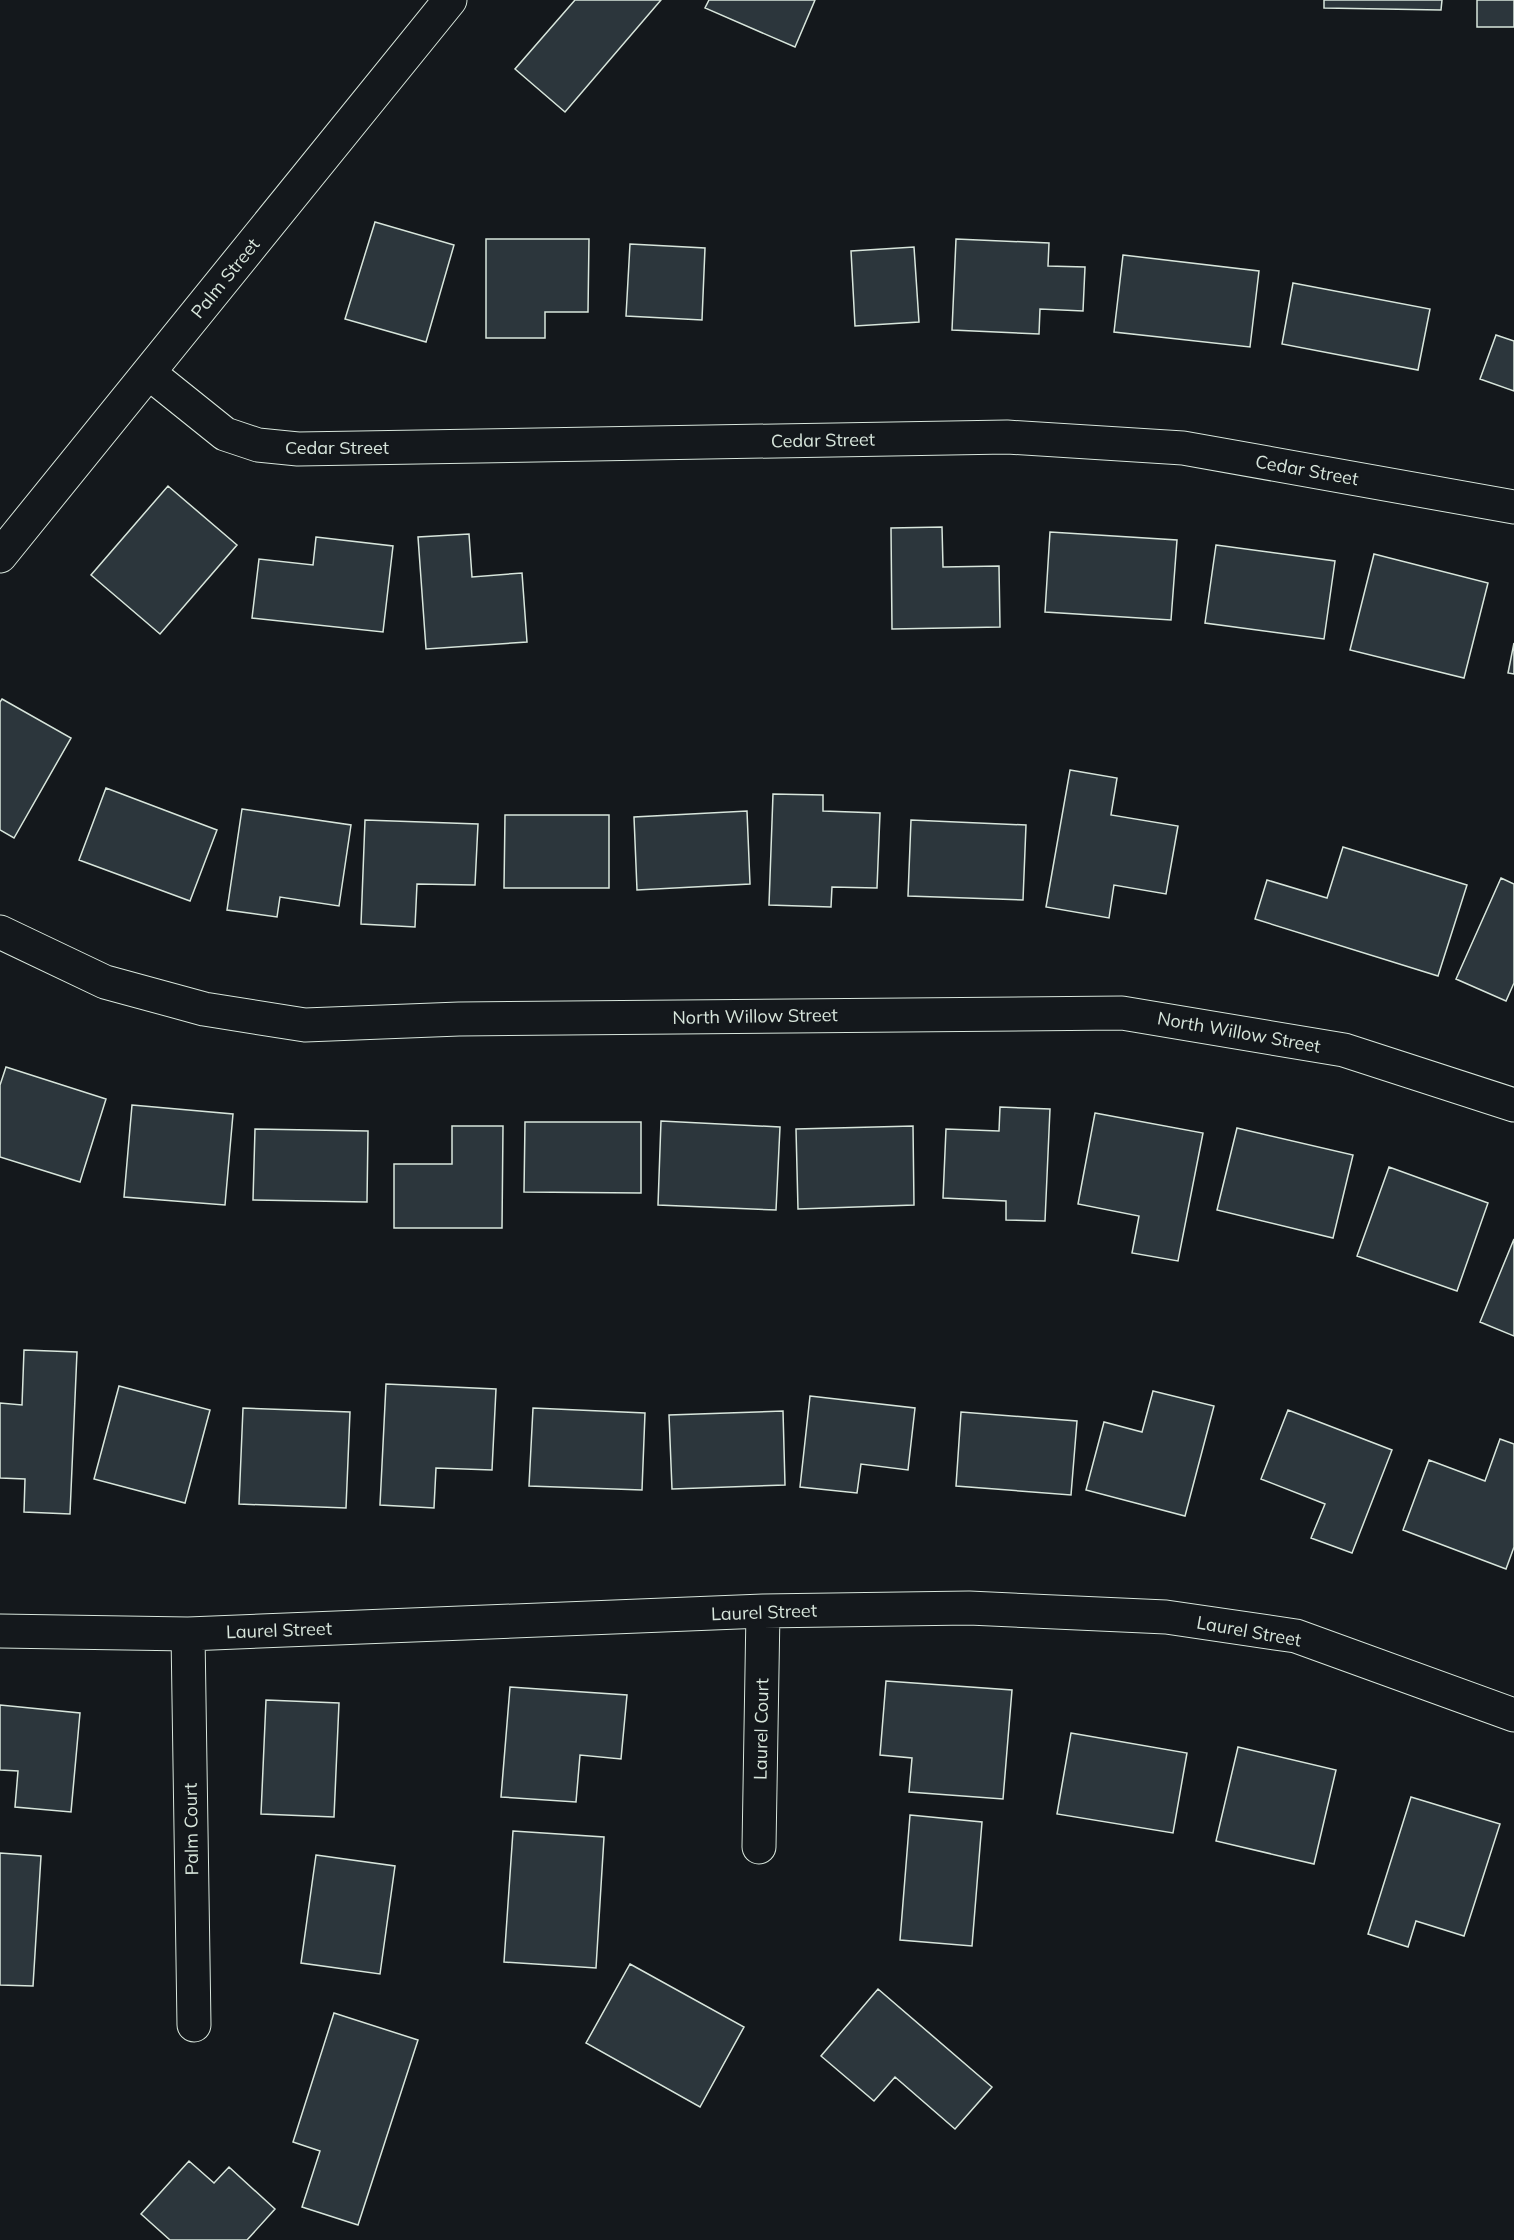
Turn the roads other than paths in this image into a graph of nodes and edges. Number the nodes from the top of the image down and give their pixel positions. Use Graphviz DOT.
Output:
graph roads {
  1 [pos="450,0"];
  2 [pos="149,374"];
  3 [pos="1514,507"];
  4 [pos="0,556"];
  5 [pos="0,932"];
  6 [pos="1514,1105"];
  7 [pos="763,1611"];
  8 [pos="0,1631"];
  9 [pos="188,1634"];
  10 [pos="1514,1714"];
  11 [pos="759,1847"];
  12 [pos="194,2025"];
  1 -- 2 [label="street, Palm Street"];
  2 -- 3 [label="street, Cedar Street"];
  2 -- 4 [label="street, Palm Street"];
  5 -- 6 [label="street, North Willow Street"];
  7 -- 9 [label="street, Laurel Street"];
  7 -- 10 [label="street, Laurel Street"];
  7 -- 11 [label="street, Laurel Court"];
  8 -- 9 [label="street, Laurel Street"];
  9 -- 12 [label="street, Palm Court"];
}
